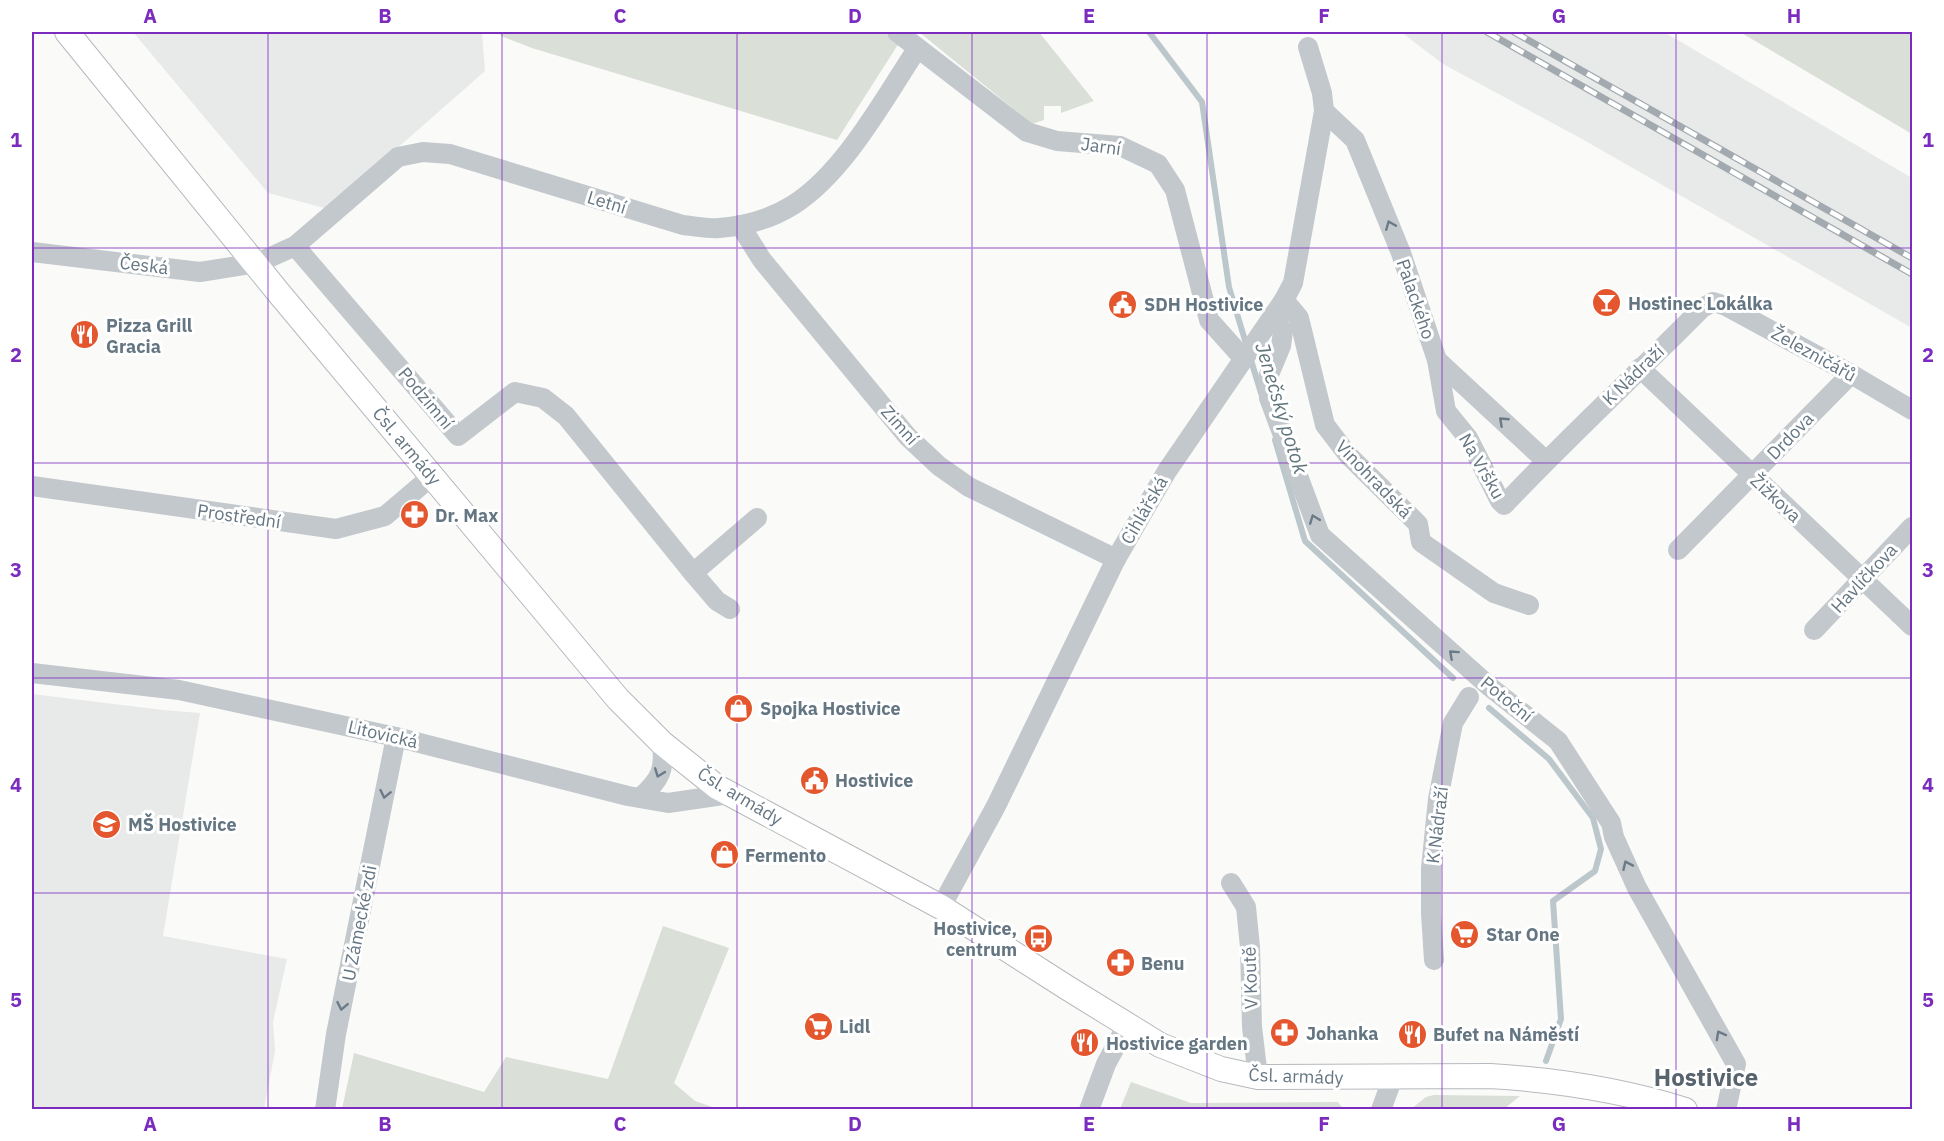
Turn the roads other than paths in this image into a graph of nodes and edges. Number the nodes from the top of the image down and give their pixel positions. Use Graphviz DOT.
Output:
graph roads {
  1 [pos="67,32"];
  2 [pos="897,32"];
  3 [pos="1308,47"];
  4 [pos="917,49"];
  5 [pos="1324,111"];
  6 [pos="740,225"];
  7 [pos="295,246"];
  8 [pos="32,252"];
  9 [pos="257,263"];
  10 [pos="1713,302"];
  11 [pos="1279,307"];
  12 [pos="1244,358"];
  13 [pos="1437,360"];
  14 [pos="1640,368"];
  15 [pos="1851,374"];
  16 [pos="1912,410"];
  17 [pos="1546,461"];
  18 [pos="1752,475"];
  19 [pos="432,476"];
  20 [pos="1530,477"];
  21 [pos="32,486"];
  22 [pos="757,518"];
  23 [pos="1912,527"];
  24 [pos="1678,550"];
  25 [pos="1116,559"];
  26 [pos="693,573"];
  27 [pos="1864,579"];
  28 [pos="1529,605"];
  29 [pos="730,609"];
  30 [pos="1912,626"];
  31 [pos="1814,630"];
  32 [pos="32,673"];
  33 [pos="1469,697"];
  34 [pos="396,737"];
  35 [pos="662,743"];
  36 [pos="730,794"];
  37 [pos="640,798"];
  38 [pos="1231,883"];
  39 [pos="941,907"];
  40 [pos="1434,960"];
  41 [pos="1126,1025"];
  42 [pos="1258,1077"];
  43 [pos="1393,1077"];
  44 [pos="325,1110"];
  45 [pos="1089,1110"];
  46 [pos="1381,1110"];
  47 [pos="1685,1110"];
  48 [pos="1726,1110"];
  1 -- 9 [label="main road, Čsl. armády"];
  2 -- 4 [label="street, Jarní"];
  3 -- 5 [label="street"];
  4 -- 6 [label="street, Letní"];
  4 -- 12 [label="street, Jarní"];
  5 -- 11 [label="street, Cihlářská"];
  13 -- 5 [label="street, Palackého, one-way"];
  6 -- 7 [label="street, Letní"];
  6 -- 25 [label="street, Zimní"];
  7 -- 9 [label="street, Letní"];
  7 -- 26 [label="street, Podzimní"];
  8 -- 9 [label="street, Česká"];
  9 -- 19 [label="main road, Čsl. armády"];
  10 -- 14 [label="street, K Nádraží"];
  10 -- 15 [label="street, Železničářů"];
  11 -- 12 [label="street, Cihlářská"];
  11 -- 28 [label="street, Vinohradská"];
  48 -- 11 [label="street, Potoční, one-way"];
  12 -- 25 [label="street, Cihlářská"];
  17 -- 13 [label="street, Palackého, one-way"];
  13 -- 20 [label="street, Na Vršku"];
  14 -- 17 [label="street, K Nádraží"];
  14 -- 18 [label="street, Žižkova"];
  15 -- 16 [label="street, Železničářů"];
  15 -- 18 [label="street, Drdova"];
  17 -- 20 [label="street, K Nádraží"];
  18 -- 24 [label="street, Drdova"];
  18 -- 27 [label="street, Žižkova"];
  19 -- 21 [label="street, Prostřední"];
  19 -- 35 [label="main road, Čsl. armády"];
  22 -- 26 [label="street"];
  23 -- 27 [label="street, Havlíčkova"];
  25 -- 39 [label="street, Cihlářská"];
  26 -- 29 [label="street, Podzimní"];
  27 -- 30 [label="street, Žižkova"];
  27 -- 31 [label="street, Havlíčkova"];
  32 -- 34 [label="street, Litovická"];
  33 -- 40 [label="street, K Nádraží"];
  34 -- 37 [label="street, Litovická"];
  34 -- 44 [label="street, U Zámecké zdi, one-way"];
  35 -- 36 [label="main road, Čsl. armády"];
  35 -- 37 [label="street, one-way"];
  36 -- 37 [label="street, Litovická"];
  36 -- 39 [label="main road, Čsl. armády"];
  38 -- 42 [label="street, V Koutě"];
  39 -- 41 [label="main road, Čsl. armády"];
  41 -- 42 [label="main road, Čsl. armády"];
  41 -- 45 [label="street"];
  42 -- 43 [label="main road, Čsl. armády"];
  43 -- 46 [label="street"];
  43 -- 47 [label="main road, Čsl. armády"];
}
